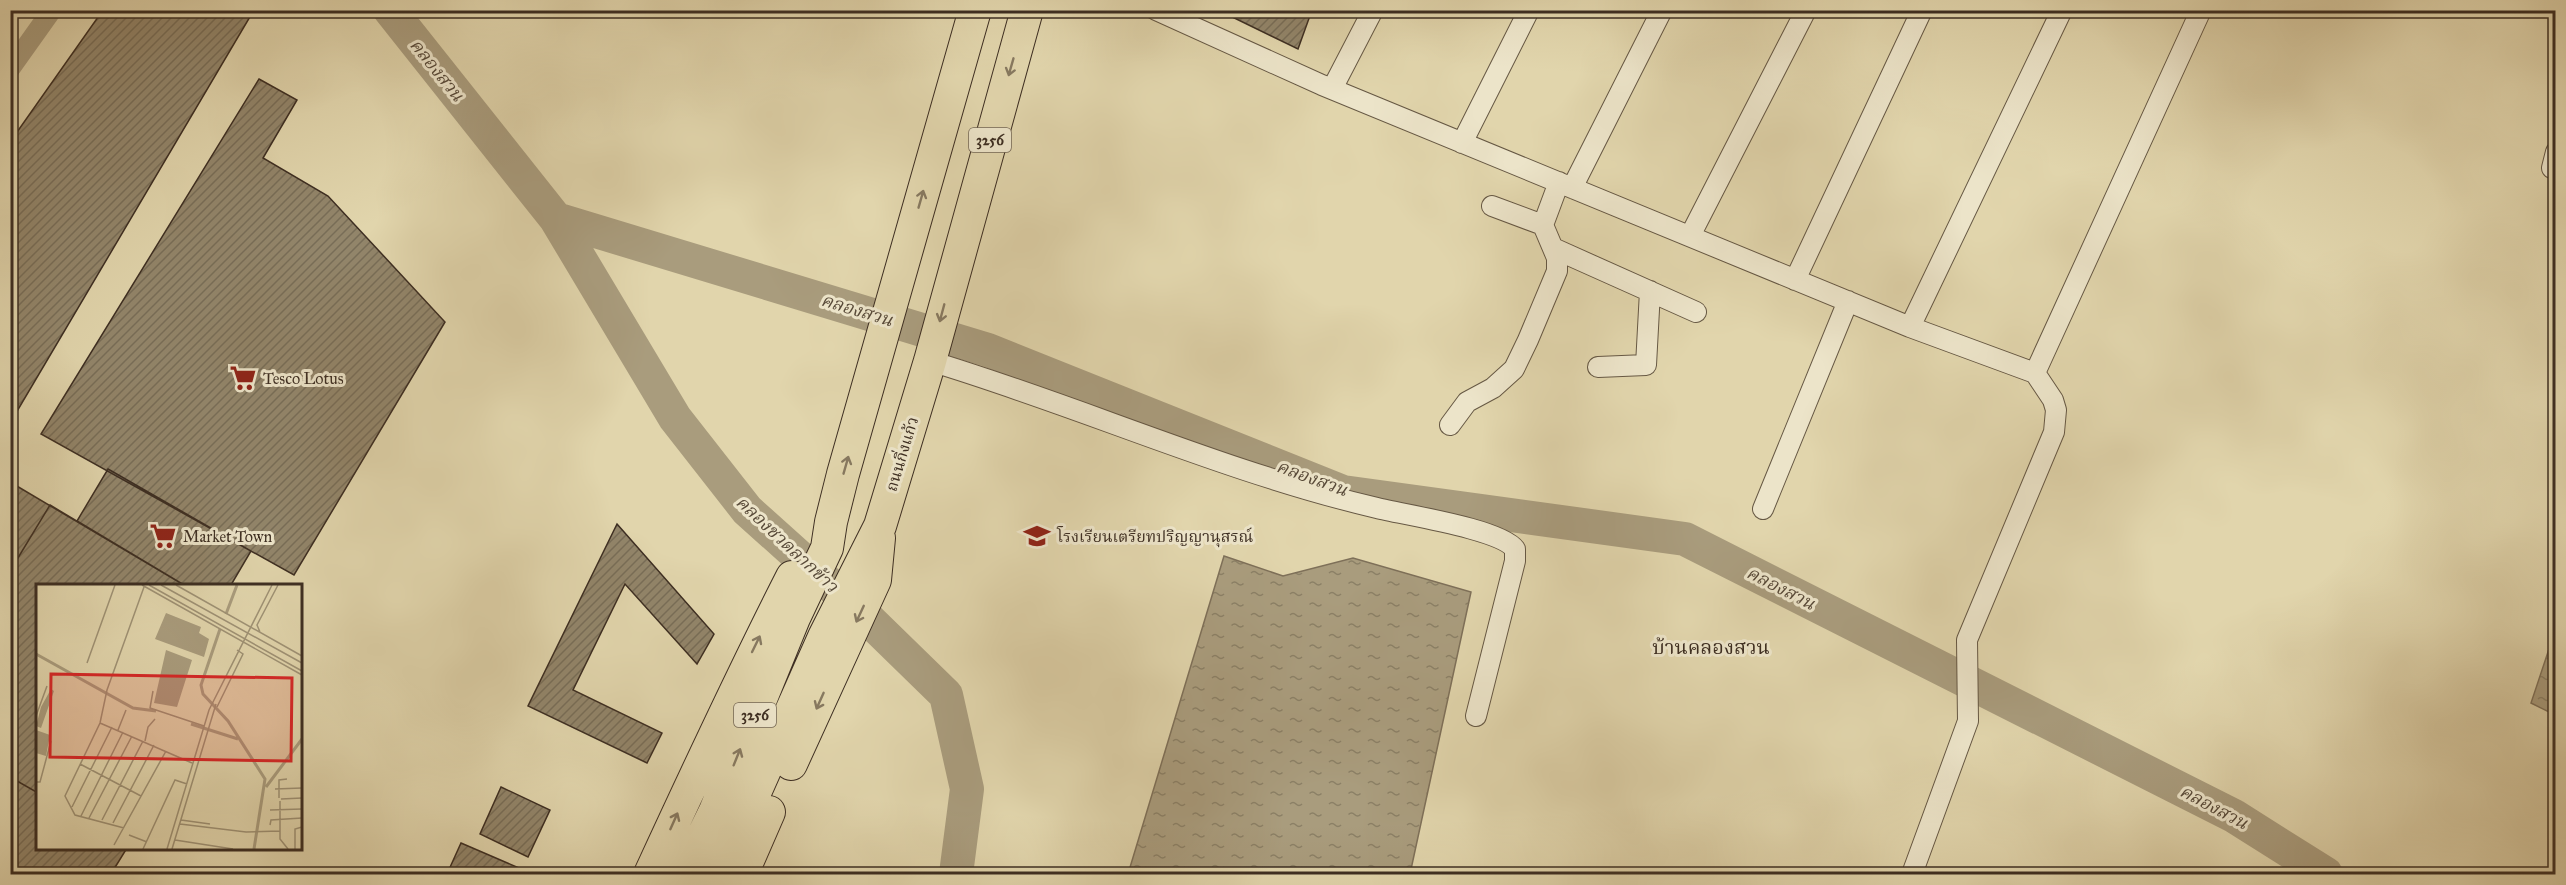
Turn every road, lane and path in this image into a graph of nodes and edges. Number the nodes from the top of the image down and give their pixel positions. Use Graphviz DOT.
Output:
graph roads {
  1 [pos="975,10"];
  2 [pos="1027,10"];
  3 [pos="1156,10"];
  4 [pos="1373,10"];
  5 [pos="1529,10"];
  6 [pos="1662,10"];
  7 [pos="1806,10"];
  8 [pos="1922,10"];
  9 [pos="2062,10"];
  10 [pos="2201,10"];
  11 [pos="1332,89"];
  12 [pos="1462,143"];
  13 [pos="1565,185"];
  14 [pos="1492,206"];
  15 [pos="1543,225"];
  16 [pos="1690,236"];
  17 [pos="1552,248"];
  18 [pos="1795,280"];
  19 [pos="1650,291"];
  20 [pos="1848,301"];
  21 [pos="1696,312"];
  22 [pos="1910,327"];
  23 [pos="930,359"];
  24 [pos="1598,367"];
  25 [pos="2035,373"];
  26 [pos="1450,425"];
  27 [pos="1762,509"];
  28 [pos="786,611"];
  29 [pos="834,642"];
  30 [pos="1476,716"];
  31 [pos="728,817"];
  32 [pos="650,874"];
  33 [pos="684,874"];
  34 [pos="716,874"];
  35 [pos="742,874"];
  36 [pos="1912,874"];
  28 -- 1 [label="main road, one-way"];
  2 -- 23 [label="main road, ถนนกิ่งแก้ว / 3256, one-way"];
  3 -- 11 [label="street"];
  4 -- 11 [label="street"];
  5 -- 12 [label="street"];
  6 -- 13 [label="street"];
  7 -- 16 [label="street"];
  8 -- 18 [label="street"];
  9 -- 22 [label="street"];
  10 -- 25 [label="street"];
  11 -- 12 [label="street"];
  12 -- 13 [label="street"];
  13 -- 15 [label="street"];
  13 -- 16 [label="street"];
  14 -- 15 [label="street"];
  15 -- 17 [label="street"];
  16 -- 18 [label="street"];
  17 -- 19 [label="street"];
  17 -- 26 [label="street"];
  18 -- 20 [label="street"];
  19 -- 21 [label="street"];
  19 -- 24 [label="street"];
  20 -- 22 [label="street"];
  20 -- 27 [label="street"];
  22 -- 25 [label="street"];
  23 -- 29 [label="main road, ถนนกิ่งแก้ว / 3256, one-way"];
  23 -- 30 [label="street"];
  25 -- 36 [label="street"];
  31 -- 28 [label="main road, ถนนกิ่งแก้ว / 3256, one-way"];
  32 -- 28 [label="main road, one-way"];
  29 -- 31 [label="main road, ถนนกิ่งแก้ว / 3256"];
  29 -- 35 [label="main road, one-way"];
  31 -- 33 [label="main road, ถนนกิ่งแก้ว / 3256"];
  31 -- 34 [label="main road, ถนนกิ่งแก้ว / 3256"];
}
